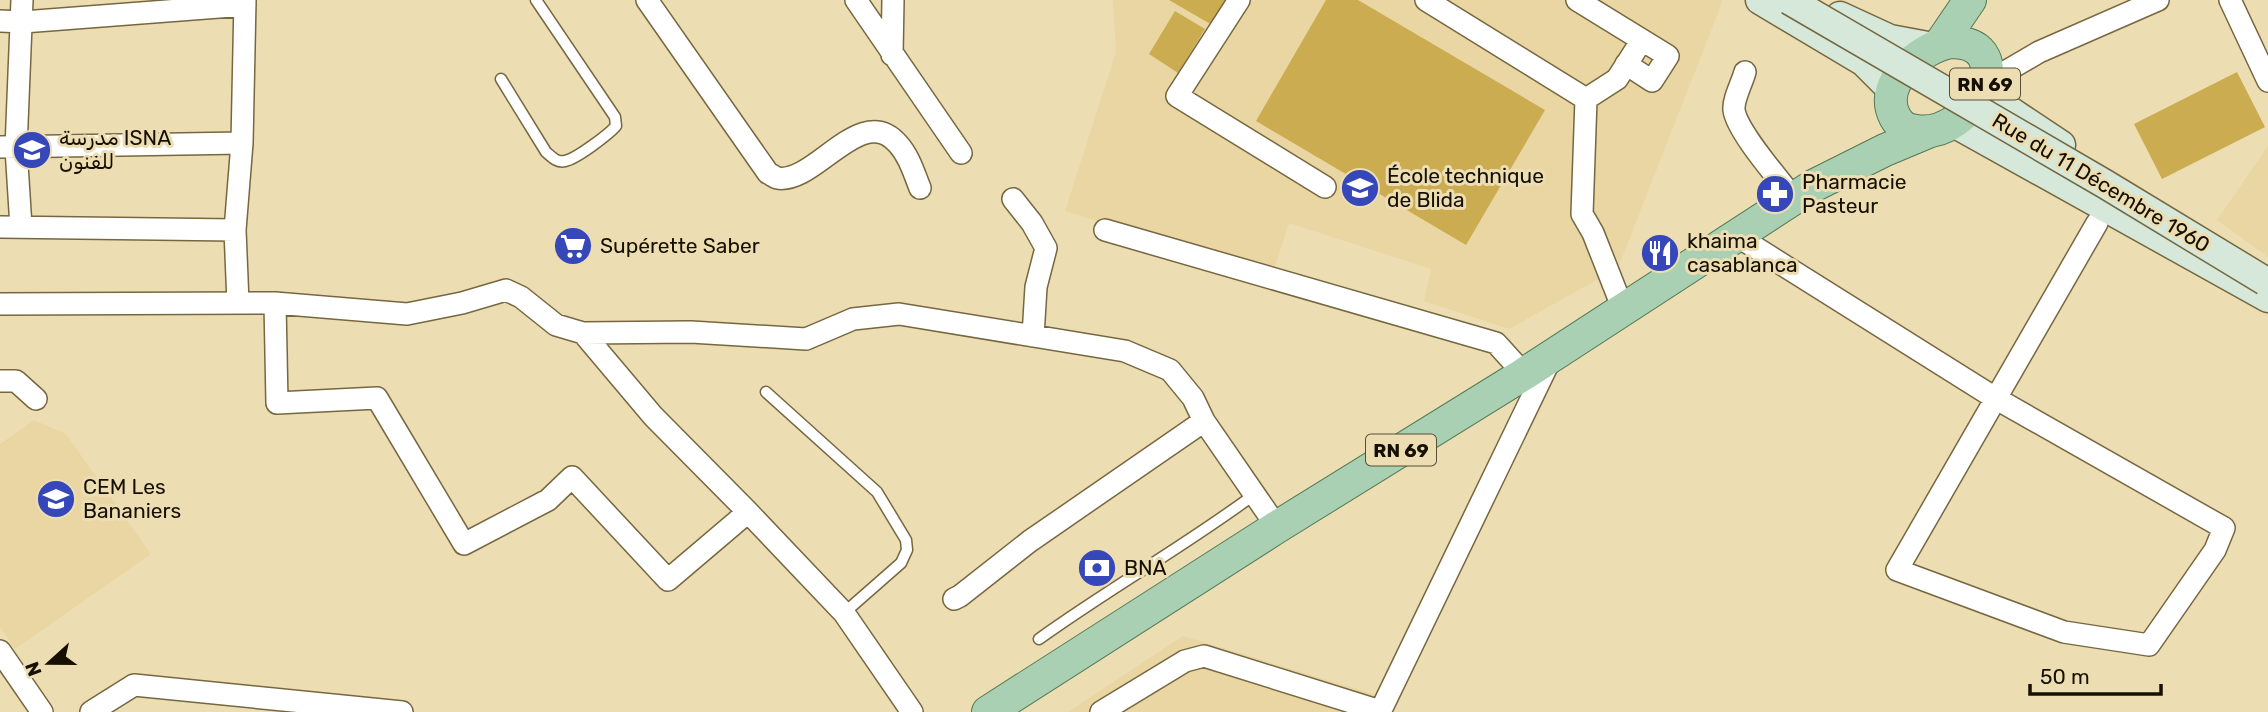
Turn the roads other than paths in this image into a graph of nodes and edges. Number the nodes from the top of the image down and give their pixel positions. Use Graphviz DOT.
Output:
graph roads {
  1 [pos="22,0"];
  2 [pos="536,0"];
  3 [pos="647,0"];
  4 [pos="856,0"];
  5 [pos="893,0"];
  6 [pos="1239,0"];
  7 [pos="1577,0"];
  8 [pos="1760,0"];
  9 [pos="1789,0"];
  10 [pos="1814,0"];
  11 [pos="1970,0"];
  12 [pos="1982,0"];
  13 [pos="2158,0"];
  14 [pos="2230,0"];
  15 [pos="245,2"];
  16 [pos="1435,2"];
  17 [pos="0,20"];
  18 [pos="23,22"];
  19 [pos="1642,40"];
  20 [pos="1937,46"];
  21 [pos="892,55"];
  22 [pos="1626,64"];
  23 [pos="1983,70"];
  24 [pos="1745,72"];
  25 [pos="501,79"];
  26 [pos="2268,81"];
  27 [pos="1891,94"];
  28 [pos="1586,99"];
  29 [pos="1940,127"];
  30 [pos="242,143"];
  31 [pos="8,147"];
  32 [pos="961,153"];
  33 [pos="1325,187"];
  34 [pos="920,188"];
  35 [pos="1804,192"];
  36 [pos="1013,199"];
  37 [pos="2096,223"];
  38 [pos="11,227"];
  39 [pos="236,230"];
  40 [pos="1105,230"];
  41 [pos="1737,236"];
  42 [pos="2267,283"];
  43 [pos="238,303"];
  44 [pos="275,303"];
  45 [pos="0,304"];
  46 [pos="1623,309"];
  47 [pos="583,332"];
  48 [pos="1032,336"];
  49 [pos="1553,355"];
  50 [pos="1524,374"];
  51 [pos="0,381"];
  52 [pos="766,391"];
  53 [pos="1995,398"];
  54 [pos="36,399"];
  55 [pos="1204,421"];
  56 [pos="1255,494"];
  57 [pos="748,512"];
  58 [pos="1277,527"];
  59 [pos="954,599"];
  60 [pos="844,613"];
  61 [pos="1039,639"];
  62 [pos="0,651"];
  63 [pos="42,712"];
  64 [pos="91,712"];
  65 [pos="402,712"];
  66 [pos="912,712"];
  67 [pos="988,712"];
  68 [pos="1101,712"];
  69 [pos="1380,712"];
  1 -- 18 [label="street"];
  2 -- 25 [label="lane"];
  3 -- 34 [label="street"];
  4 -- 21 [label="street"];
  5 -- 21 [label="street"];
  6 -- 33 [label="street"];
  7 -- 19 [label="street"];
  8 -- 27 [label="main road"];
  9 -- 42 [label="main road, Rue du 11 Décembre 1960, bridge"];
  10 -- 20 [label="main road"];
  11 -- 20 [label="main road"];
  12 -- 23 [label="main road"];
  13 -- 23 [label="street"];
  14 -- 26 [label="street"];
  15 -- 18 [label="street"];
  15 -- 30 [label="street"];
  16 -- 28 [label="street"];
  17 -- 18 [label="street"];
  18 -- 31 [label="street"];
  19 -- 22 [label="street"];
  19 -- 22 [label="street"];
  20 -- 23 [label="main road, RN 69"];
  20 -- 27 [label="main road, RN 69"];
  21 -- 32 [label="street"];
  22 -- 28 [label="street"];
  23 -- 29 [label="main road, RN 69"];
  23 -- 42 [label="main road, Rue du 11 Décembre 1960"];
  24 -- 35 [label="street"];
  27 -- 29 [label="main road"];
  27 -- 35 [label="main road"];
  28 -- 46 [label="street"];
  29 -- 35 [label="main road"];
  29 -- 42 [label="main road, Rue du 11 Décembre 1960"];
  30 -- 31 [label="street"];
  30 -- 39 [label="street"];
  31 -- 38 [label="street"];
  35 -- 41 [label="main road, RN 69"];
  36 -- 48 [label="street"];
  37 -- 53 [label="street"];
  38 -- 39 [label="street"];
  39 -- 43 [label="street"];
  40 -- 50 [label="street"];
  41 -- 46 [label="main road, RN 69"];
  41 -- 53 [label="street"];
  43 -- 44 [label="street"];
  43 -- 45 [label="street"];
  44 -- 47 [label="street"];
  44 -- 57 [label="street"];
  46 -- 49 [label="main road, RN 69"];
  47 -- 48 [label="street"];
  47 -- 57 [label="street"];
  48 -- 55 [label="street"];
  49 -- 50 [label="main road, RN 69"];
  49 -- 69 [label="street"];
  50 -- 58 [label="main road, RN 69"];
  51 -- 54 [label="street"];
  52 -- 60 [label="lane"];
  53 -- 53 [label="street"];
  55 -- 56 [label="street"];
  55 -- 59 [label="street"];
  56 -- 58 [label="street"];
  56 -- 61 [label="lane"];
  57 -- 60 [label="street"];
  58 -- 67 [label="main road, RN 69"];
  60 -- 66 [label="street"];
  62 -- 63 [label="street"];
  64 -- 65 [label="street"];
  68 -- 69 [label="street"];
}
